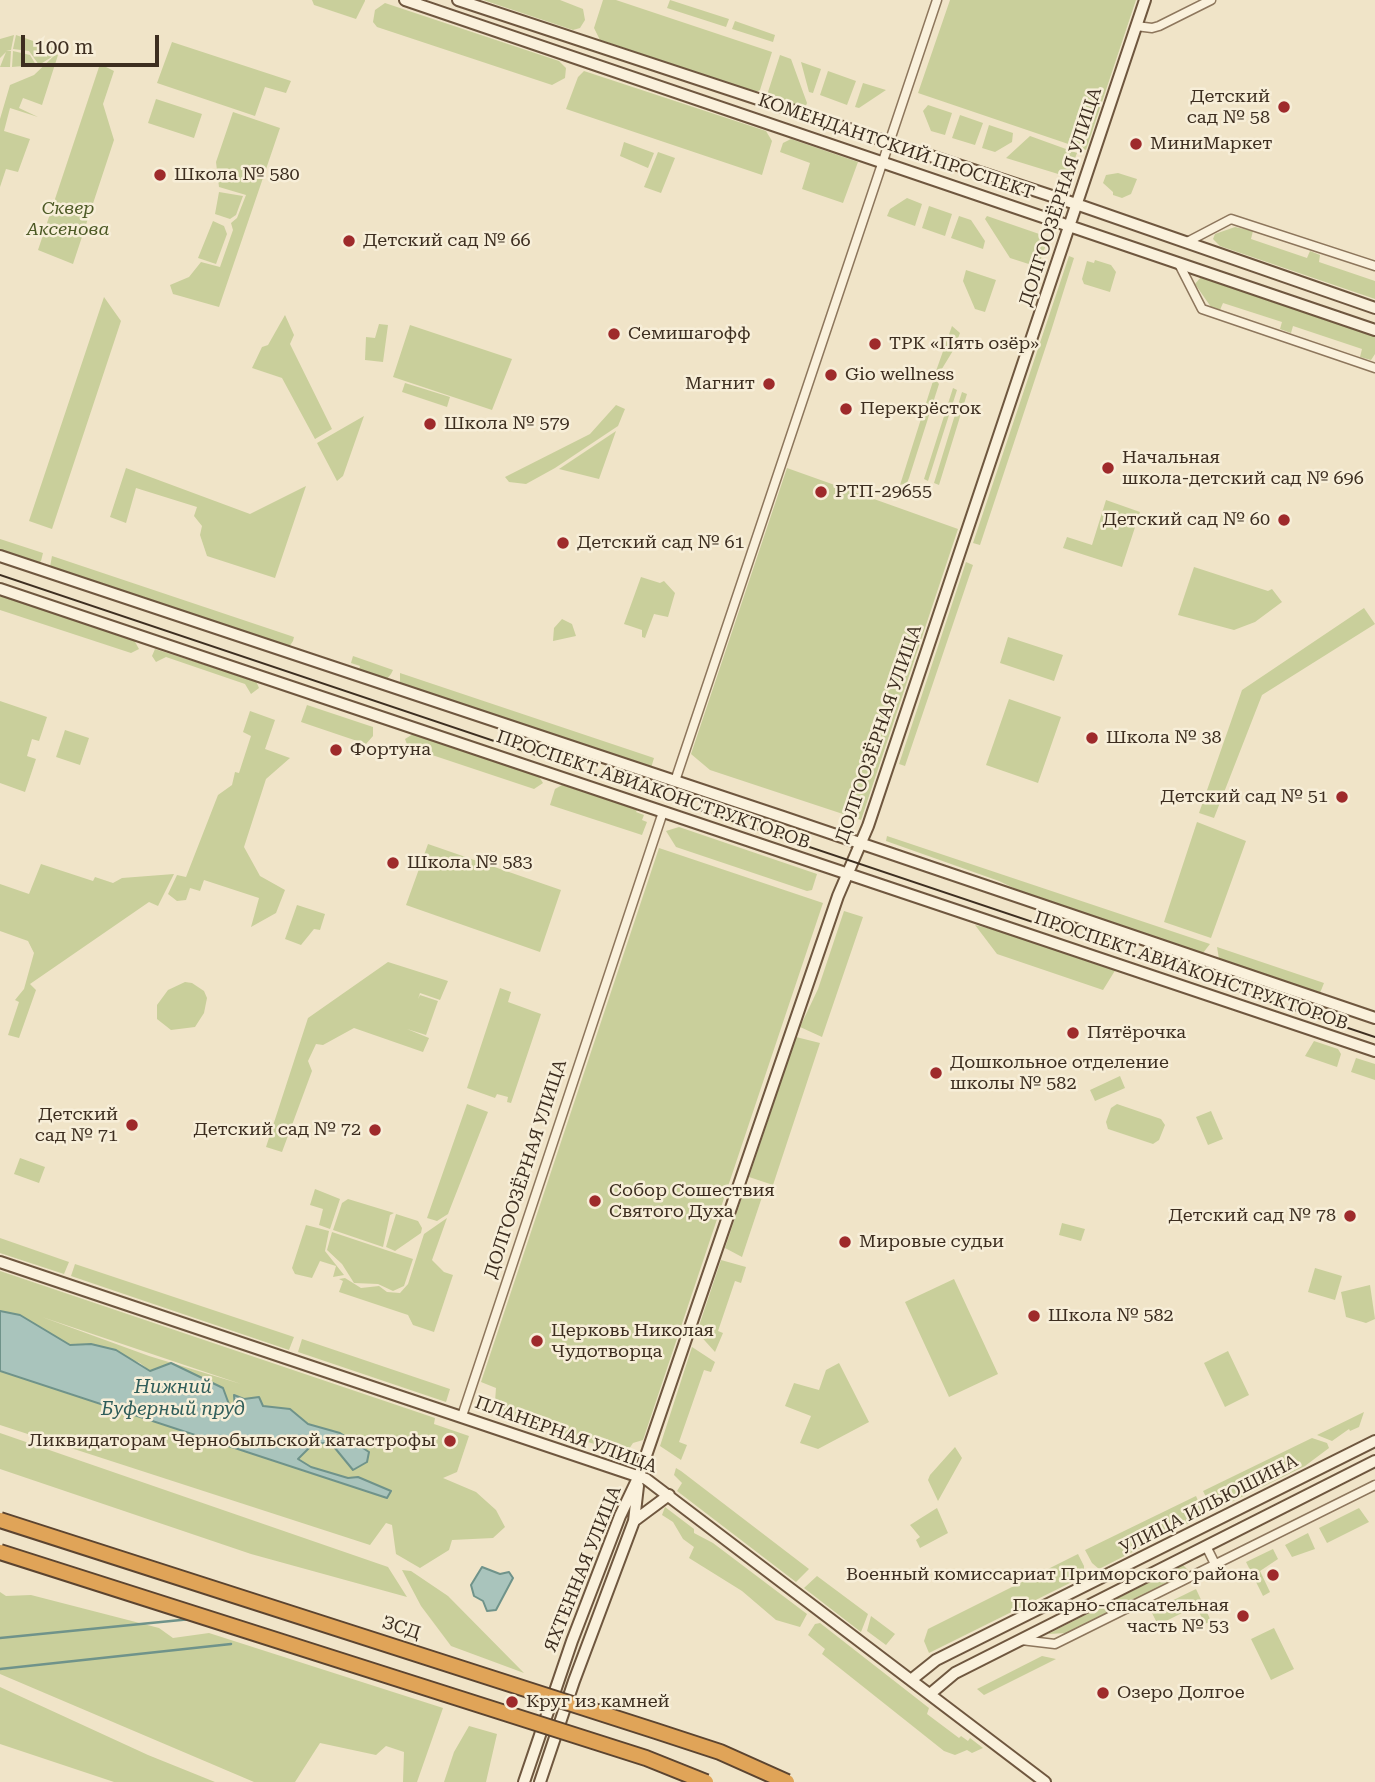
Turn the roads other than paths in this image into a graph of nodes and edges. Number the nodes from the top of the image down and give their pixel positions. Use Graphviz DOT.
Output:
graph roads {
  1 [pos="405,0"];
  2 [pos="458,0"];
  3 [pos="937,0"];
  4 [pos="1145,0"];
  5 [pos="1210,0"];
  6 [pos="1136,26"];
  7 [pos="888,144"];
  8 [pos="883,161"];
  9 [pos="1076,204"];
  10 [pos="1069,226"];
  11 [pos="1186,243"];
  12 [pos="1179,264"];
  13 [pos="1375,265"];
  14 [pos="1375,308"];
  15 [pos="1375,330"];
  16 [pos="1375,368"];
  17 [pos="0,556"];
  18 [pos="0,589"];
  19 [pos="676,781"];
  20 [pos="663,812"];
  21 [pos="861,843"];
  22 [pos="847,874"];
  23 [pos="1375,1018"];
  24 [pos="1375,1051"];
  25 [pos="0,1262"];
  26 [pos="462,1416"];
  27 [pos="1375,1441"];
  28 [pos="1375,1461"];
  29 [pos="639,1476"];
  30 [pos="1375,1485"];
  31 [pos="669,1495"];
  32 [pos="0,1520"];
  33 [pos="634,1521"];
  34 [pos="1206,1546"];
  35 [pos="0,1552"];
  36 [pos="1215,1564"];
  37 [pos="1021,1640"];
  38 [pos="911,1680"];
  39 [pos="930,1694"];
  40 [pos="524,1782"];
  41 [pos="540,1782"];
  42 [pos="706,1782"];
  43 [pos="787,1782"];
  44 [pos="1045,1782"];
  1 -- 8 [label="main road, КОМЕНДАНТСКИЙ ПРОСПЕКТ"];
  2 -- 7 [label="main road, КОМЕНДАНТСКИЙ ПРОСПЕКТ"];
  3 -- 7 [label="street"];
  4 -- 6 [label="main road, ДОЛГООЗЁРНАЯ УЛИЦА"];
  5 -- 6 [label="street"];
  6 -- 9 [label="main road, ДОЛГООЗЁРНАЯ УЛИЦА"];
  7 -- 8 [label="street"];
  7 -- 9 [label="main road, КОМЕНДАНТСКИЙ ПРОСПЕКТ"];
  8 -- 10 [label="main road, КОМЕНДАНТСКИЙ ПРОСПЕКТ"];
  8 -- 19 [label="street"];
  9 -- 10 [label="main road, ДОЛГООЗЁРНАЯ УЛИЦА"];
  9 -- 11 [label="main road, КОМЕНДАНТСКИЙ ПРОСПЕКТ"];
  10 -- 12 [label="main road, КОМЕНДАНТСКИЙ ПРОСПЕКТ"];
  10 -- 21 [label="main road, ДОЛГООЗЁРНАЯ УЛИЦА"];
  11 -- 13 [label="street"];
  11 -- 14 [label="main road, КОМЕНДАНТСКИЙ ПРОСПЕКТ"];
  12 -- 15 [label="main road, КОМЕНДАНТСКИЙ ПРОСПЕКТ"];
  12 -- 16 [label="street"];
  17 -- 19 [label="main road, ПРОСПЕКТ АВИАКОНСТРУКТОРОВ"];
  18 -- 20 [label="main road, ПРОСПЕКТ АВИАКОНСТРУКТОРОВ"];
  19 -- 21 [label="main road, ПРОСПЕКТ АВИАКОНСТРУКТОРОВ"];
  20 -- 22 [label="main road, ПРОСПЕКТ АВИАКОНСТРУКТОРОВ"];
  20 -- 26 [label="street, ДОЛГООЗЁРНАЯ УЛИЦА"];
  21 -- 22 [label="main road, ДОЛГООЗЁРНАЯ УЛИЦА"];
  21 -- 23 [label="main road, ПРОСПЕКТ АВИАКОНСТРУКТОРОВ"];
  22 -- 24 [label="main road, ПРОСПЕКТ АВИАКОНСТРУКТОРОВ"];
  22 -- 29 [label="main road, ДОЛГООЗЁРНАЯ УЛИЦА"];
  25 -- 26 [label="main road, ПЛАНЕРНАЯ УЛИЦА"];
  26 -- 29 [label="main road, ПЛАНЕРНАЯ УЛИЦА"];
  27 -- 38 [label="main road, УЛИЦА ИЛЬЮШИНА"];
  28 -- 34 [label="main road, УЛИЦА ИЛЬЮШИНА"];
  29 -- 31 [label="main road, ПЛАНЕРНАЯ УЛИЦА"];
  29 -- 33 [label="main road, ЯХТЕННАЯ УЛИЦА"];
  29 -- 40 [label="main road, ЯХТЕННАЯ УЛИЦА"];
  30 -- 36 [label="street"];
  31 -- 33 [label="main road"];
  31 -- 38 [label="main road, ПЛАНЕРНАЯ УЛИЦА"];
  32 -- 43 [label="highway, ЗСД, bridge"];
  33 -- 41 [label="main road, ЯХТЕННАЯ УЛИЦА"];
  34 -- 36 [label="street"];
  34 -- 37 [label="main road, УЛИЦА ИЛЬЮШИНА"];
  35 -- 42 [label="highway, bridge"];
  36 -- 37 [label="street"];
  37 -- 39 [label="main road, УЛИЦА ИЛЬЮШИНА"];
  38 -- 39 [label="main road, ПЛАНЕРНАЯ УЛИЦА"];
  39 -- 44 [label="main road, ПЛАНЕРНАЯ УЛИЦА"];
}
